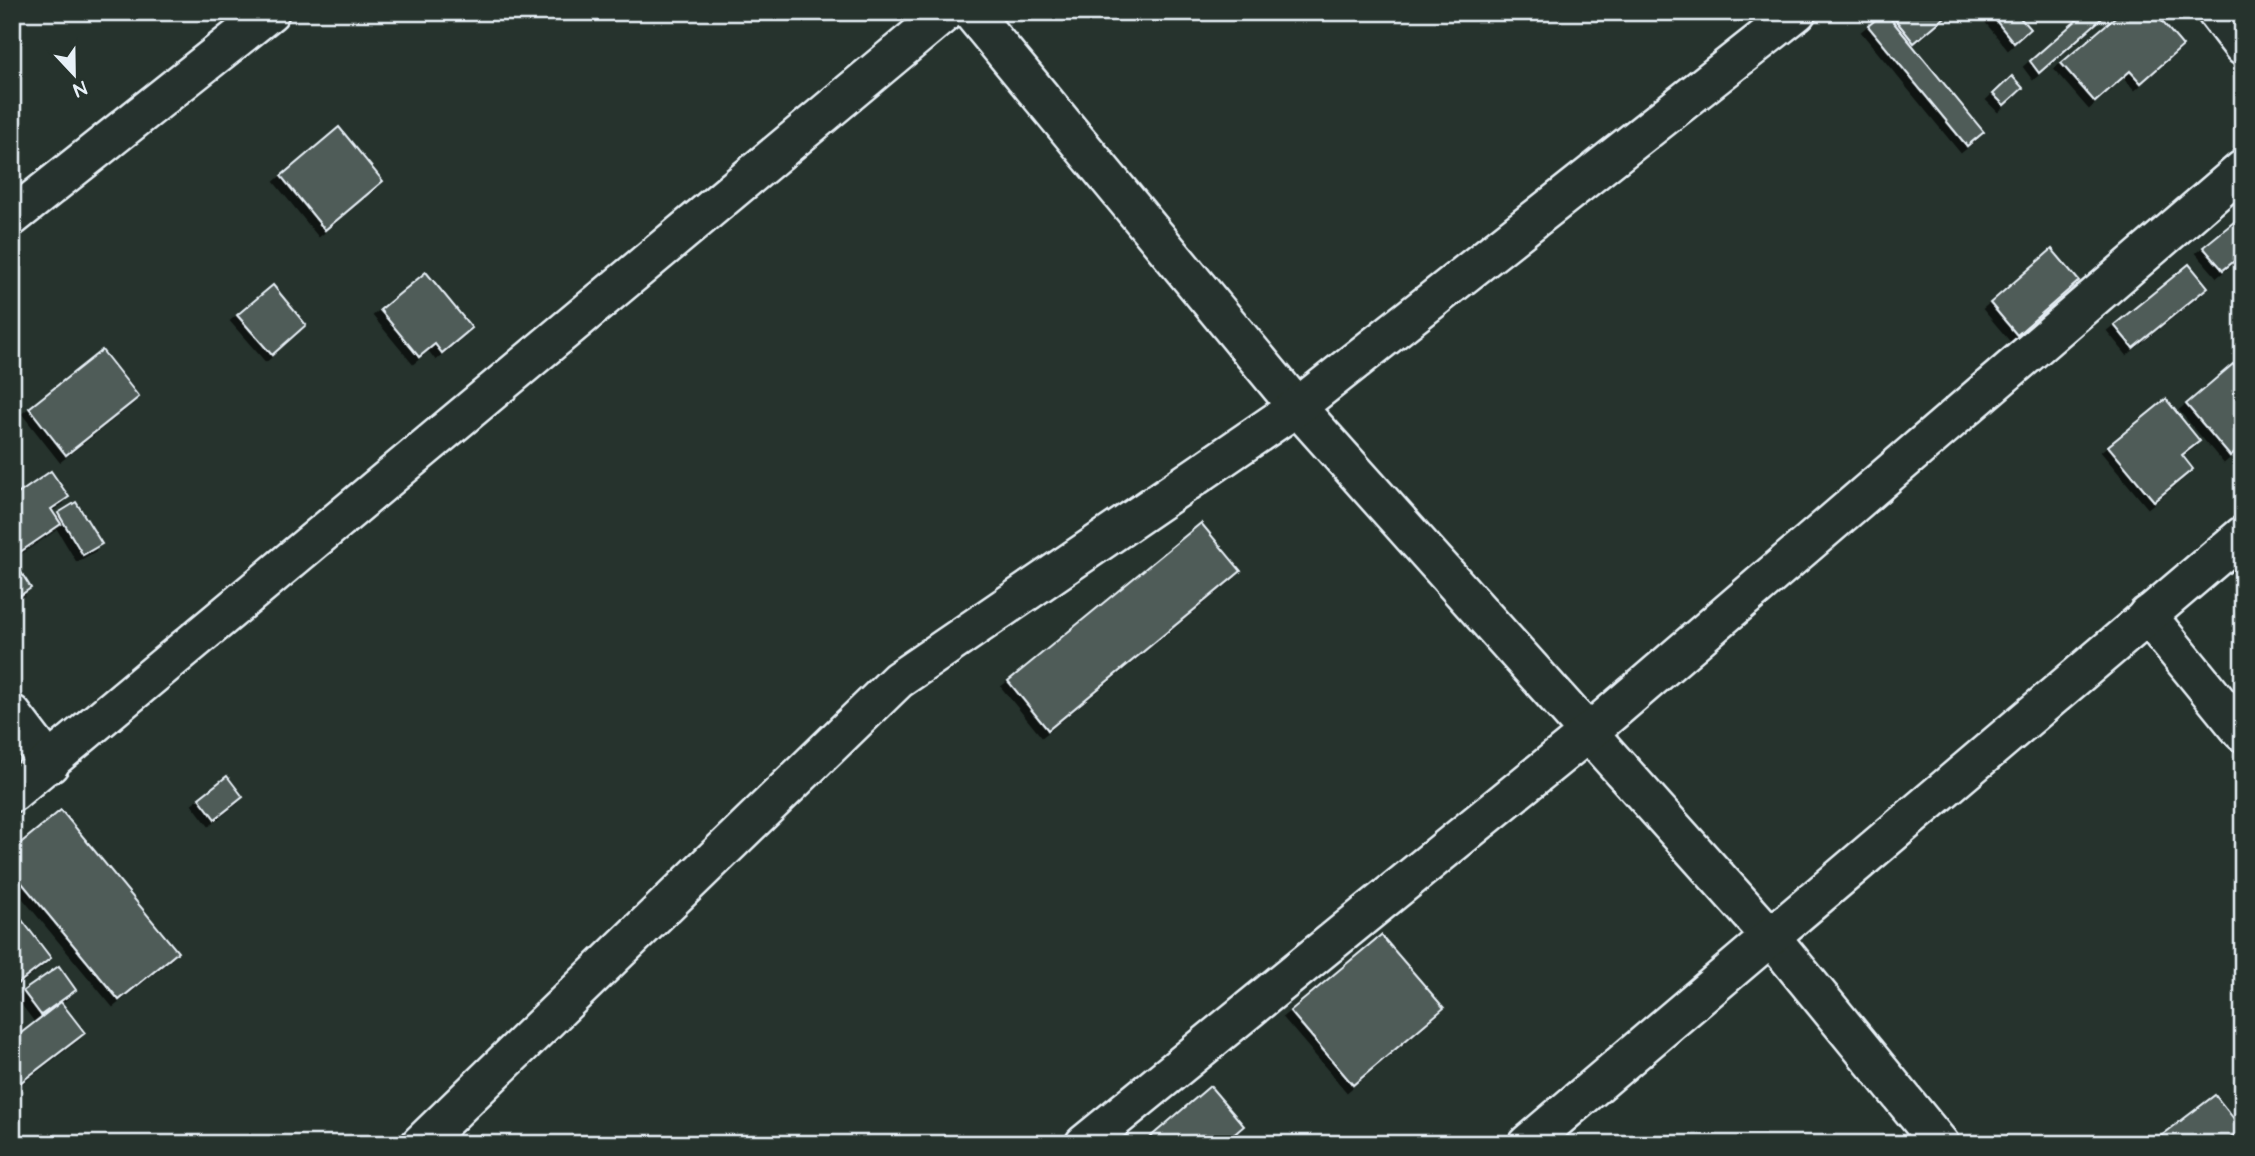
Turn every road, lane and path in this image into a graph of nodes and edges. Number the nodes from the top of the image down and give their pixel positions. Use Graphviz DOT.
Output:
graph roads {
  1 [pos="270,12"];
  2 [pos="946,12"];
  3 [pos="971,12"];
  4 [pos="1797,12"];
  5 [pos="2216,12"];
  6 [pos="2243,47"];
  7 [pos="2243,169"];
  8 [pos="12,217"];
  9 [pos="1297,407"];
  10 [pos="2243,534"];
  11 [pos="2147,615"];
  12 [pos="12,714"];
  13 [pos="1588,733"];
  14 [pos="2243,733"];
  15 [pos="50,764"];
  16 [pos="12,793"];
  17 [pos="1772,937"];
  18 [pos="420,1144"];
  19 [pos="1084,1144"];
  20 [pos="1527,1144"];
  21 [pos="1940,1144"];
  1 -- 8 [label="street"];
  2 -- 15 [label="street"];
  3 -- 9 [label="street"];
  4 -- 9 [label="street"];
  5 -- 6 [label="street"];
  7 -- 13 [label="street"];
  9 -- 13 [label="street"];
  9 -- 18 [label="street"];
  10 -- 11 [label="street"];
  11 -- 14 [label="street"];
  11 -- 17 [label="street"];
  12 -- 15 [label="street"];
  13 -- 17 [label="street"];
  13 -- 19 [label="street"];
  15 -- 16 [label="street"];
  17 -- 20 [label="street"];
  17 -- 21 [label="street"];
}
